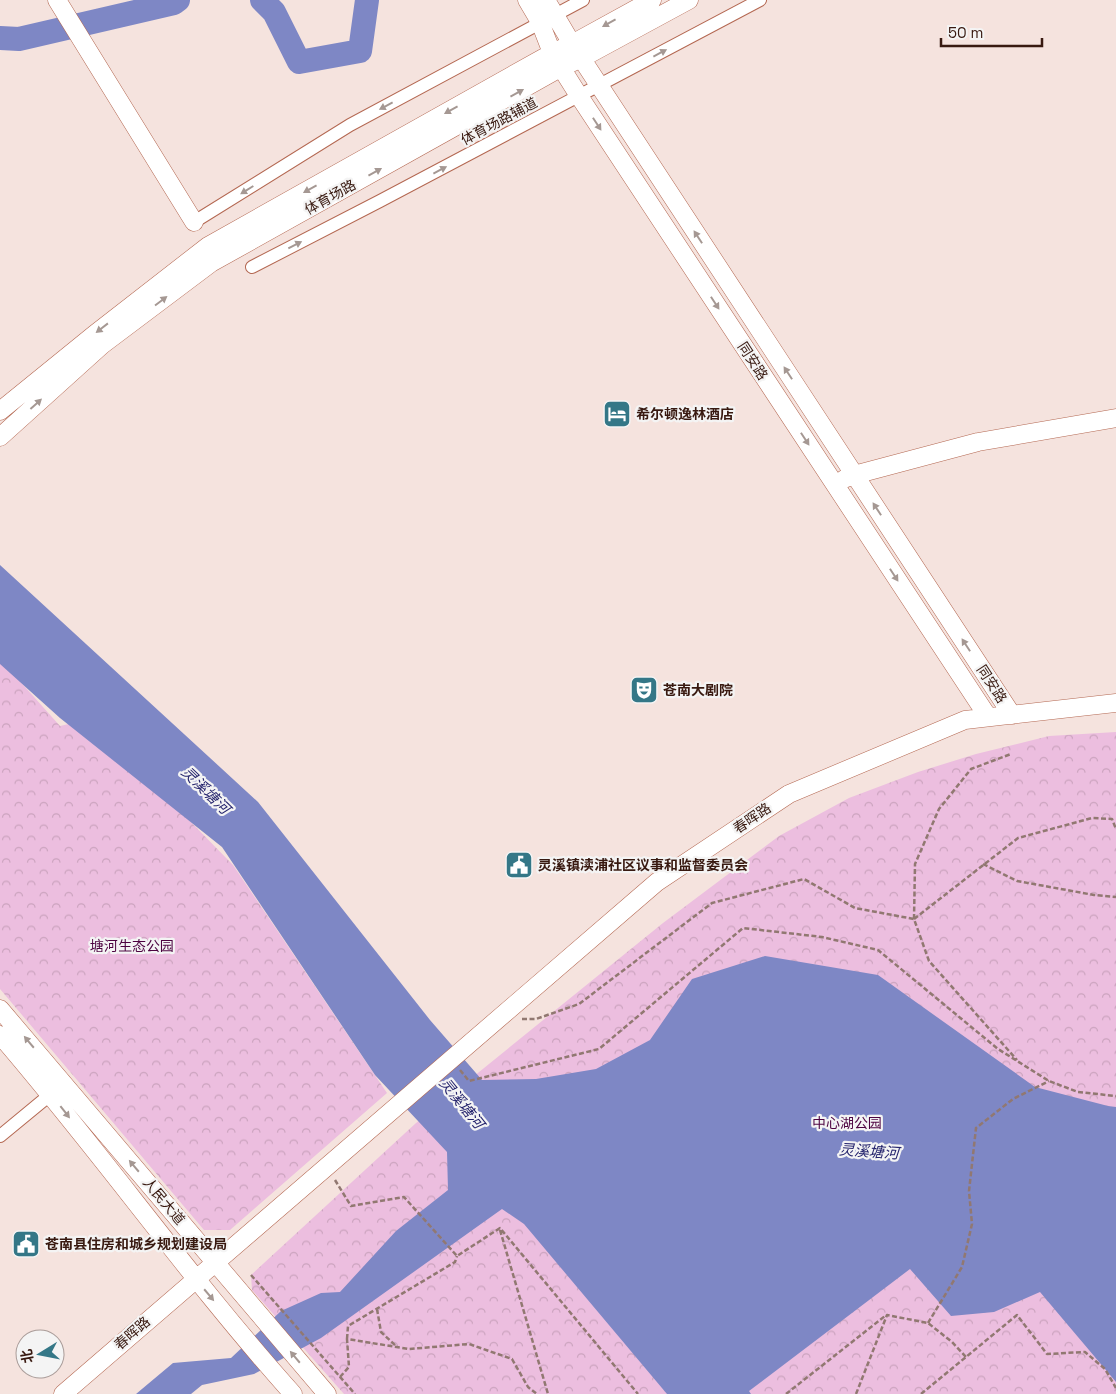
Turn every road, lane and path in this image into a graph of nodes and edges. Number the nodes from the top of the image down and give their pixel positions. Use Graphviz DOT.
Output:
graph roads {
  1 [pos="527,0"];
  2 [pos="583,0"];
  3 [pos="652,0"];
  4 [pos="689,0"];
  5 [pos="760,0"];
  6 [pos="60,4"];
  7 [pos="547,12"];
  8 [pos="572,44"];
  9 [pos="582,58"];
  10 [pos="557,60"];
  11 [pos="599,85"];
  12 [pos="579,96"];
  13 [pos="194,222"];
  14 [pos="252,267"];
  15 [pos="0,411"];
  16 [pos="1116,418"];
  17 [pos="0,437"];
  18 [pos="854,475"];
  19 [pos="834,484"];
  20 [pos="1116,703"];
  21 [pos="1012,715"];
  22 [pos="988,717"];
  23 [pos="1011,754"];
  24 [pos="1114,819"];
  25 [pos="1116,829"];
  26 [pos="983,864"];
  27 [pos="1116,897"];
  28 [pos="914,918"];
  29 [pos="0,1009"];
  30 [pos="497,1019"];
  31 [pos="0,1035"];
  32 [pos="451,1059"];
  33 [pos="1020,1063"];
  34 [pos="1049,1081"];
  35 [pos="51,1094"];
  36 [pos="1116,1096"];
  37 [pos="0,1136"];
  38 [pos="326,1166"];
  39 [pos="500,1228"];
  40 [pos="457,1256"];
  41 [pos="204,1271"];
  42 [pos="251,1275"];
  43 [pos="376,1309"];
  44 [pos="886,1315"];
  45 [pos="928,1323"];
  46 [pos="347,1339"];
  47 [pos="397,1347"];
  48 [pos="966,1357"];
  49 [pos="340,1377"];
  50 [pos="1116,1388"];
  51 [pos="62,1394"];
  52 [pos="293,1394"];
  53 [pos="327,1394"];
  54 [pos="355,1394"];
  55 [pos="537,1394"];
  56 [pos="548,1394"];
  57 [pos="638,1394"];
  58 [pos="786,1394"];
  59 [pos="856,1394"];
  60 [pos="921,1394"];
  1 -- 7 [label="street, 同安路"];
  2 -- 7 [label="street"];
  3 -- 8 [label="street, 体育场路, one-way"];
  4 -- 9 [label="street, 体育场路"];
  11 -- 5 [label="street, 体育场路辅道, one-way"];
  6 -- 13 [label="street"];
  7 -- 8 [label="street, 同安路"];
  7 -- 10 [label="street, 同安路"];
  7 -- 13 [label="street, one-way"];
  8 -- 9 [label="street, 同安路"];
  8 -- 10 [label="street, 体育场路"];
  9 -- 10 [label="street, 体育场路"];
  9 -- 11 [label="street, 同安路"];
  10 -- 12 [label="street, 同安路"];
  10 -- 15 [label="street, 体育场路, one-way"];
  17 -- 10 [label="street, 体育场路, one-way"];
  11 -- 12 [label="street, 体育场路辅道"];
  18 -- 11 [label="street, 同安路, one-way"];
  14 -- 12 [label="street, 体育场路辅道, one-way"];
  12 -- 19 [label="street, 同安路, one-way"];
  16 -- 18 [label="street"];
  18 -- 19 [label="street"];
  21 -- 18 [label="street, 同安路, one-way"];
  19 -- 22 [label="street, 同安路, one-way"];
  20 -- 21 [label="street, 春晖路"];
  21 -- 22 [label="street, 春晖路"];
  22 -- 30 [label="street, 春晖路"];
  23 -- 28 [label="path"];
  24 -- 25 [label="path"];
  24 -- 26 [label="path"];
  26 -- 27 [label="path"];
  26 -- 28 [label="path"];
  28 -- 30 [label="path"];
  28 -- 33 [label="path"];
  41 -- 29 [label="street, 人民大道, one-way"];
  30 -- 32 [label="street, 春晖路"];
  31 -- 35 [label="street, 人民大道"];
  32 -- 33 [label="path"];
  32 -- 38 [label="street, 春晖路"];
  33 -- 34 [label="path"];
  34 -- 36 [label="path"];
  34 -- 45 [label="path"];
  35 -- 37 [label="street"];
  35 -- 41 [label="street, 人民大道, one-way"];
  38 -- 40 [label="path"];
  38 -- 41 [label="street, 春晖路"];
  39 -- 40 [label="path"];
  39 -- 56 [label="path"];
  39 -- 57 [label="path"];
  40 -- 43 [label="path"];
  41 -- 51 [label="street, 春晖路"];
  41 -- 52 [label="street, 人民大道, one-way"];
  53 -- 41 [label="street, 人民大道, one-way"];
  42 -- 49 [label="path"];
  43 -- 46 [label="path"];
  43 -- 47 [label="path"];
  44 -- 45 [label="path"];
  44 -- 58 [label="path"];
  44 -- 59 [label="path"];
  45 -- 48 [label="path"];
  46 -- 47 [label="path"];
  46 -- 49 [label="path"];
  47 -- 55 [label="path"];
  48 -- 50 [label="path"];
  48 -- 60 [label="path"];
  49 -- 54 [label="path"];
}
